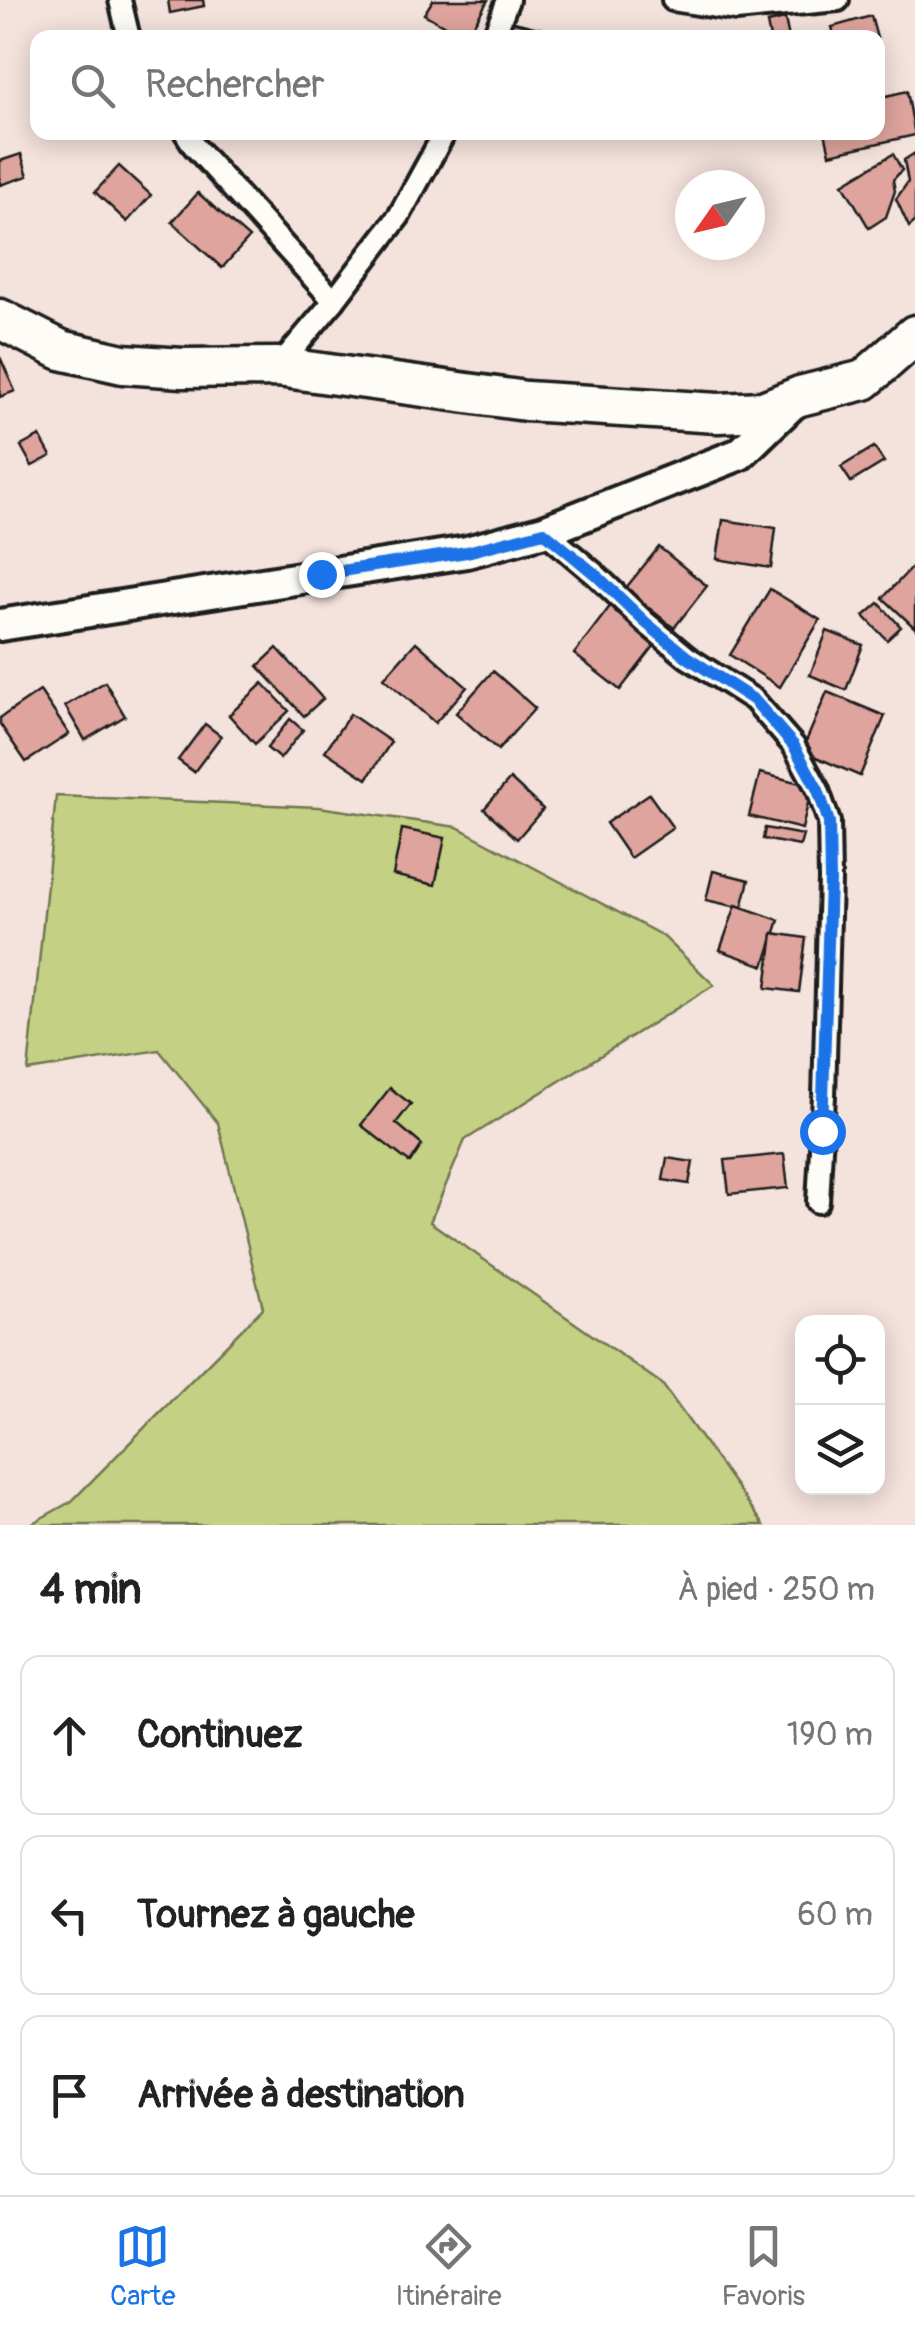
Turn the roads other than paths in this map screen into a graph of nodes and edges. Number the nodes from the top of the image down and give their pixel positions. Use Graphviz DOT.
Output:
graph roads {
  1 [pos="120,0"];
  2 [pos="508,0"];
  3 [pos="673,0"];
  4 [pos="838,0"];
  5 [pos="127,30"];
  6 [pos="496,30"];
  7 [pos="190,140"];
  8 [pos="441,140"];
  9 [pos="334,302"];
  10 [pos="0,320"];
  11 [pos="915,335"];
  12 [pos="278,367"];
  13 [pos="800,396"];
  14 [pos="544,532"];
  15 [pos="0,625"];
  16 [pos="818,1202"];
  1 -- 5 [label="street"];
  2 -- 6 [label="street"];
  3 -- 4 [label="street"];
  7 -- 9 [label="street"];
  8 -- 9 [label="street"];
  9 -- 12 [label="street"];
  10 -- 12 [label="highway"];
  11 -- 13 [label="highway"];
  12 -- 13 [label="highway"];
  13 -- 14 [label="main road"];
  14 -- 15 [label="main road"];
  14 -- 16 [label="street"];
}
